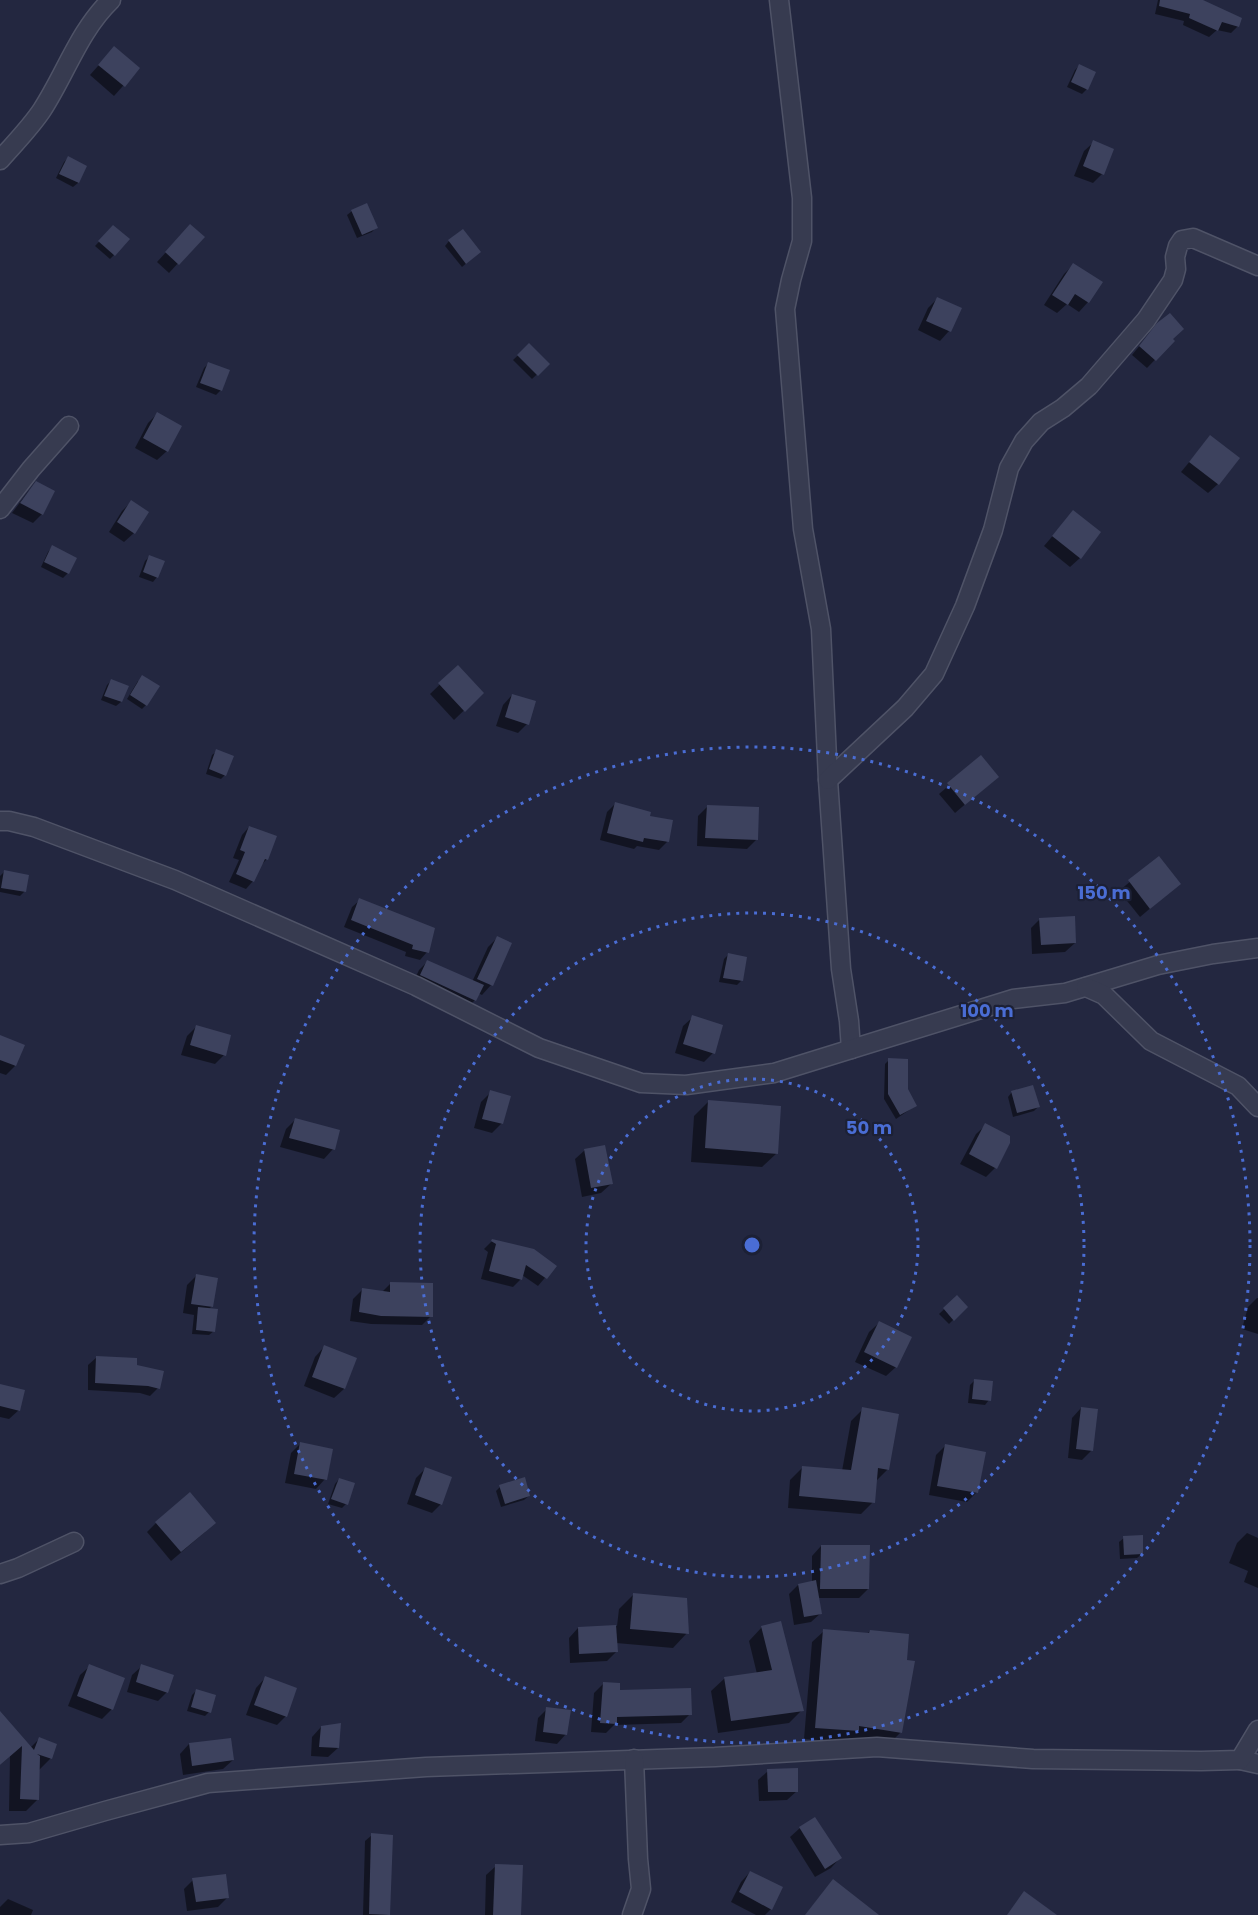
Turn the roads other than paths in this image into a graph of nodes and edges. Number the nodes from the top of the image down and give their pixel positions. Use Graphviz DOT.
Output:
graph roads {
  1 [pos="111,0"];
  2 [pos="779,0"];
  3 [pos="0,160"];
  4 [pos="1258,266"];
  5 [pos="69,426"];
  6 [pos="0,509"];
  7 [pos="828,780"];
  8 [pos="0,821"];
  9 [pos="1258,948"];
  10 [pos="1086,987"];
  11 [pos="851,1050"];
  12 [pos="1258,1107"];
  13 [pos="74,1542"];
  14 [pos="0,1574"];
  15 [pos="1258,1730"];
  16 [pos="634,1759"];
  17 [pos="1240,1760"];
  18 [pos="1258,1764"];
  19 [pos="0,1835"];
  20 [pos="632,1915"];
  1 -- 3 [label="street"];
  2 -- 7 [label="street"];
  4 -- 7 [label="street"];
  5 -- 6 [label="street"];
  7 -- 11 [label="street"];
  8 -- 11 [label="street"];
  9 -- 10 [label="street"];
  10 -- 11 [label="street"];
  10 -- 12 [label="street"];
  13 -- 14 [label="street"];
  15 -- 17 [label="street"];
  16 -- 17 [label="street"];
  16 -- 19 [label="street"];
  16 -- 20 [label="street"];
  17 -- 18 [label="street"];
}
